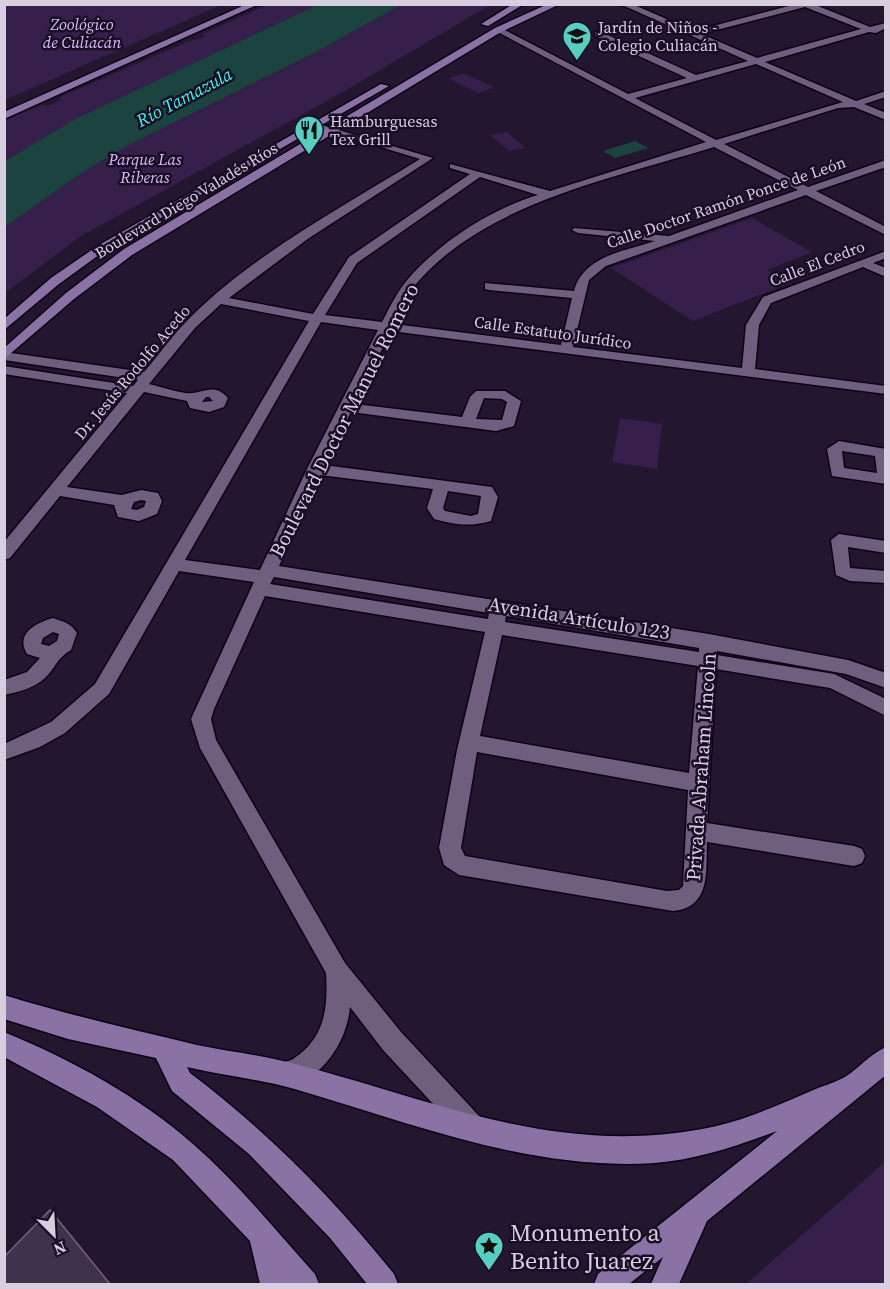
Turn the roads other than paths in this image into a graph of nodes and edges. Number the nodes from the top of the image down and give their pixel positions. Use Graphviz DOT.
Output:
graph roads {
  1 [pos="235,4"];
  2 [pos="255,4"];
  3 [pos="520,4"];
  4 [pos="556,4"];
  5 [pos="639,4"];
  6 [pos="628,5"];
  7 [pos="806,5"];
  8 [pos="532,14"];
  9 [pos="885,25"];
  10 [pos="870,29"];
  11 [pos="475,30"];
  12 [pos="498,30"];
  13 [pos="698,33"];
  14 [pos="598,34"];
  15 [pos="885,36"];
  16 [pos="761,60"];
  17 [pos="695,78"];
  18 [pos="390,82"];
  19 [pos="885,85"];
  20 [pos="885,94"];
  21 [pos="628,97"];
  22 [pos="850,101"];
  23 [pos="4,105"];
  24 [pos="885,110"];
  25 [pos="4,116"];
  26 [pos="885,117"];
  27 [pos="318,125"];
  28 [pos="335,130"];
  29 [pos="715,142"];
  30 [pos="885,163"];
  31 [pos="454,166"];
  32 [pos="479,173"];
  33 [pos="808,191"];
  34 [pos="548,195"];
  35 [pos="578,230"];
  36 [pos="885,232"];
  37 [pos="670,239"];
  38 [pos="885,254"];
  39 [pos="863,263"];
  40 [pos="885,273"];
  41 [pos="489,286"];
  42 [pos="579,296"];
  43 [pos="218,299"];
  44 [pos="316,318"];
  45 [pos="4,326"];
  46 [pos="387,326"];
  47 [pos="566,350"];
  48 [pos="4,355"];
  49 [pos="4,369"];
  50 [pos="748,374"];
  51 [pos="142,385"];
  52 [pos="885,390"];
  53 [pos="195,398"];
  54 [pos="346,407"];
  55 [pos="468,422"];
  56 [pos="315,469"];
  57 [pos="885,479"];
  58 [pos="442,485"];
  59 [pos="54,490"];
  60 [pos="124,501"];
  61 [pos="885,547"];
  62 [pos="4,554"];
  63 [pos="172,564"];
  64 [pos="885,577"];
  65 [pos="264,579"];
  66 [pos="496,618"];
  67 [pos="708,651"];
  68 [pos="51,653"];
  69 [pos="862,672"];
  70 [pos="885,672"];
  71 [pos="885,681"];
  72 [pos="4,688"];
  73 [pos="885,708"];
  74 [pos="469,742"];
  75 [pos="4,752"];
  76 [pos="698,783"];
  77 [pos="696,831"];
  78 [pos="854,856"];
  79 [pos="337,971"];
  80 [pos="4,1007"];
  81 [pos="4,1044"];
  82 [pos="164,1047"];
  83 [pos="885,1059"];
  84 [pos="284,1073"];
  85 [pos="852,1086"];
  86 [pos="474,1130"];
  87 [pos="697,1214"];
  88 [pos="262,1235"];
  89 [pos="274,1284"];
  90 [pos="305,1284"];
  91 [pos="384,1284"];
  92 [pos="608,1284"];
  93 [pos="665,1284"];
  1 -- 23 [label="main road"];
  2 -- 25 [label="main road"];
  3 -- 8 [label="main road"];
  3 -- 11 [label="main road"];
  4 -- 8 [label="main road, Boulevard Diego Valadés Ríos"];
  5 -- 13 [label="street"];
  6 -- 13 [label="street"];
  7 -- 10 [label="street"];
  7 -- 13 [label="street"];
  8 -- 12 [label="main road, Boulevard Diego Valadés Ríos"];
  9 -- 10 [label="street"];
  10 -- 15 [label="street"];
  10 -- 16 [label="street"];
  12 -- 21 [label="street"];
  12 -- 28 [label="main road, Boulevard Diego Valadés Ríos"];
  13 -- 16 [label="street"];
  14 -- 17 [label="street"];
  16 -- 17 [label="street"];
  16 -- 22 [label="street"];
  17 -- 21 [label="street"];
  18 -- 27 [label="main road, Boulevard Diego Valadés Ríos"];
  19 -- 22 [label="street, Boulevard Doctor Manuel Romero"];
  20 -- 22 [label="street, Boulevard Doctor Manuel Romero"];
  21 -- 29 [label="street"];
  22 -- 24 [label="street"];
  22 -- 26 [label="street"];
  22 -- 29 [label="street, Boulevard Doctor Manuel Romero"];
  27 -- 28 [label="street"];
  27 -- 45 [label="main road, Boulevard Diego Valadés Ríos"];
  28 -- 43 [label="street, Dr. Jesús Rodolfo Acedo"];
  28 -- 48 [label="main road, Boulevard Diego Valadés Ríos"];
  29 -- 33 [label="street"];
  29 -- 34 [label="street, Boulevard Doctor Manuel Romero"];
  30 -- 33 [label="street, Calle Doctor Ramón Ponce de León"];
  31 -- 32 [label="street"];
  32 -- 34 [label="street"];
  32 -- 44 [label="street"];
  33 -- 36 [label="street"];
  33 -- 37 [label="street, Calle Doctor Ramón Ponce de León"];
  34 -- 46 [label="street, Boulevard Doctor Manuel Romero"];
  35 -- 37 [label="street"];
  37 -- 42 [label="street, Calle Doctor Ramón Ponce de León"];
  38 -- 39 [label="street, Calle El Cedro"];
  39 -- 40 [label="street"];
  39 -- 50 [label="street, Calle El Cedro"];
  41 -- 42 [label="street"];
  42 -- 47 [label="street, Calle Doctor Ramón Ponce de León"];
  43 -- 44 [label="street, Calle Estatuto Jurídico"];
  43 -- 51 [label="street, Dr. Jesús Rodolfo Acedo"];
  44 -- 46 [label="street, Calle Estatuto Jurídico"];
  44 -- 63 [label="street"];
  46 -- 47 [label="street, Calle Estatuto Jurídico"];
  46 -- 54 [label="street, Boulevard Doctor Manuel Romero"];
  47 -- 50 [label="street, Calle Estatuto Jurídico"];
  48 -- 51 [label="street"];
  49 -- 51 [label="street"];
  50 -- 52 [label="street, Calle Estatuto Jurídico"];
  51 -- 53 [label="street"];
  51 -- 59 [label="street, Dr. Jesús Rodolfo Acedo"];
  54 -- 55 [label="street"];
  54 -- 56 [label="street, Boulevard Doctor Manuel Romero"];
  55 -- 55 [label="street"];
  56 -- 58 [label="street"];
  56 -- 65 [label="street, Boulevard Doctor Manuel Romero"];
  57 -- 57 [label="street"];
  58 -- 58 [label="street"];
  59 -- 60 [label="street"];
  59 -- 62 [label="street, Dr. Jesús Rodolfo Acedo"];
  61 -- 64 [label="street"];
  63 -- 65 [label="street, Avenida Artículo 123"];
  63 -- 75 [label="street"];
  65 -- 66 [label="street, Avenida Artículo 123"];
  65 -- 79 [label="street, Boulevard Doctor Manuel Romero"];
  66 -- 67 [label="street, Avenida Artículo 123"];
  66 -- 74 [label="street, Privada Abraham Lincoln"];
  67 -- 69 [label="street, Avenida Artículo 123"];
  67 -- 73 [label="street, Avenida Artículo 123"];
  67 -- 76 [label="street, Privada Abraham Lincoln"];
  68 -- 72 [label="street"];
  69 -- 70 [label="street"];
  69 -- 71 [label="street, Avenida Artículo 123"];
  74 -- 76 [label="street"];
  74 -- 77 [label="street, Privada Abraham Lincoln"];
  76 -- 77 [label="street, Privada Abraham Lincoln"];
  77 -- 78 [label="street"];
  79 -- 84 [label="street, Boulevard Doctor Manuel Romero"];
  79 -- 86 [label="street, Boulevard Doctor Manuel Romero"];
  80 -- 82 [label="main road"];
  81 -- 88 [label="main road"];
  82 -- 84 [label="main road"];
  82 -- 91 [label="main road"];
  83 -- 85 [label="main road"];
  84 -- 86 [label="main road"];
  85 -- 86 [label="main road"];
  85 -- 87 [label="main road"];
  87 -- 92 [label="main road"];
  87 -- 93 [label="main road"];
  88 -- 89 [label="main road"];
  88 -- 90 [label="main road"];
}
